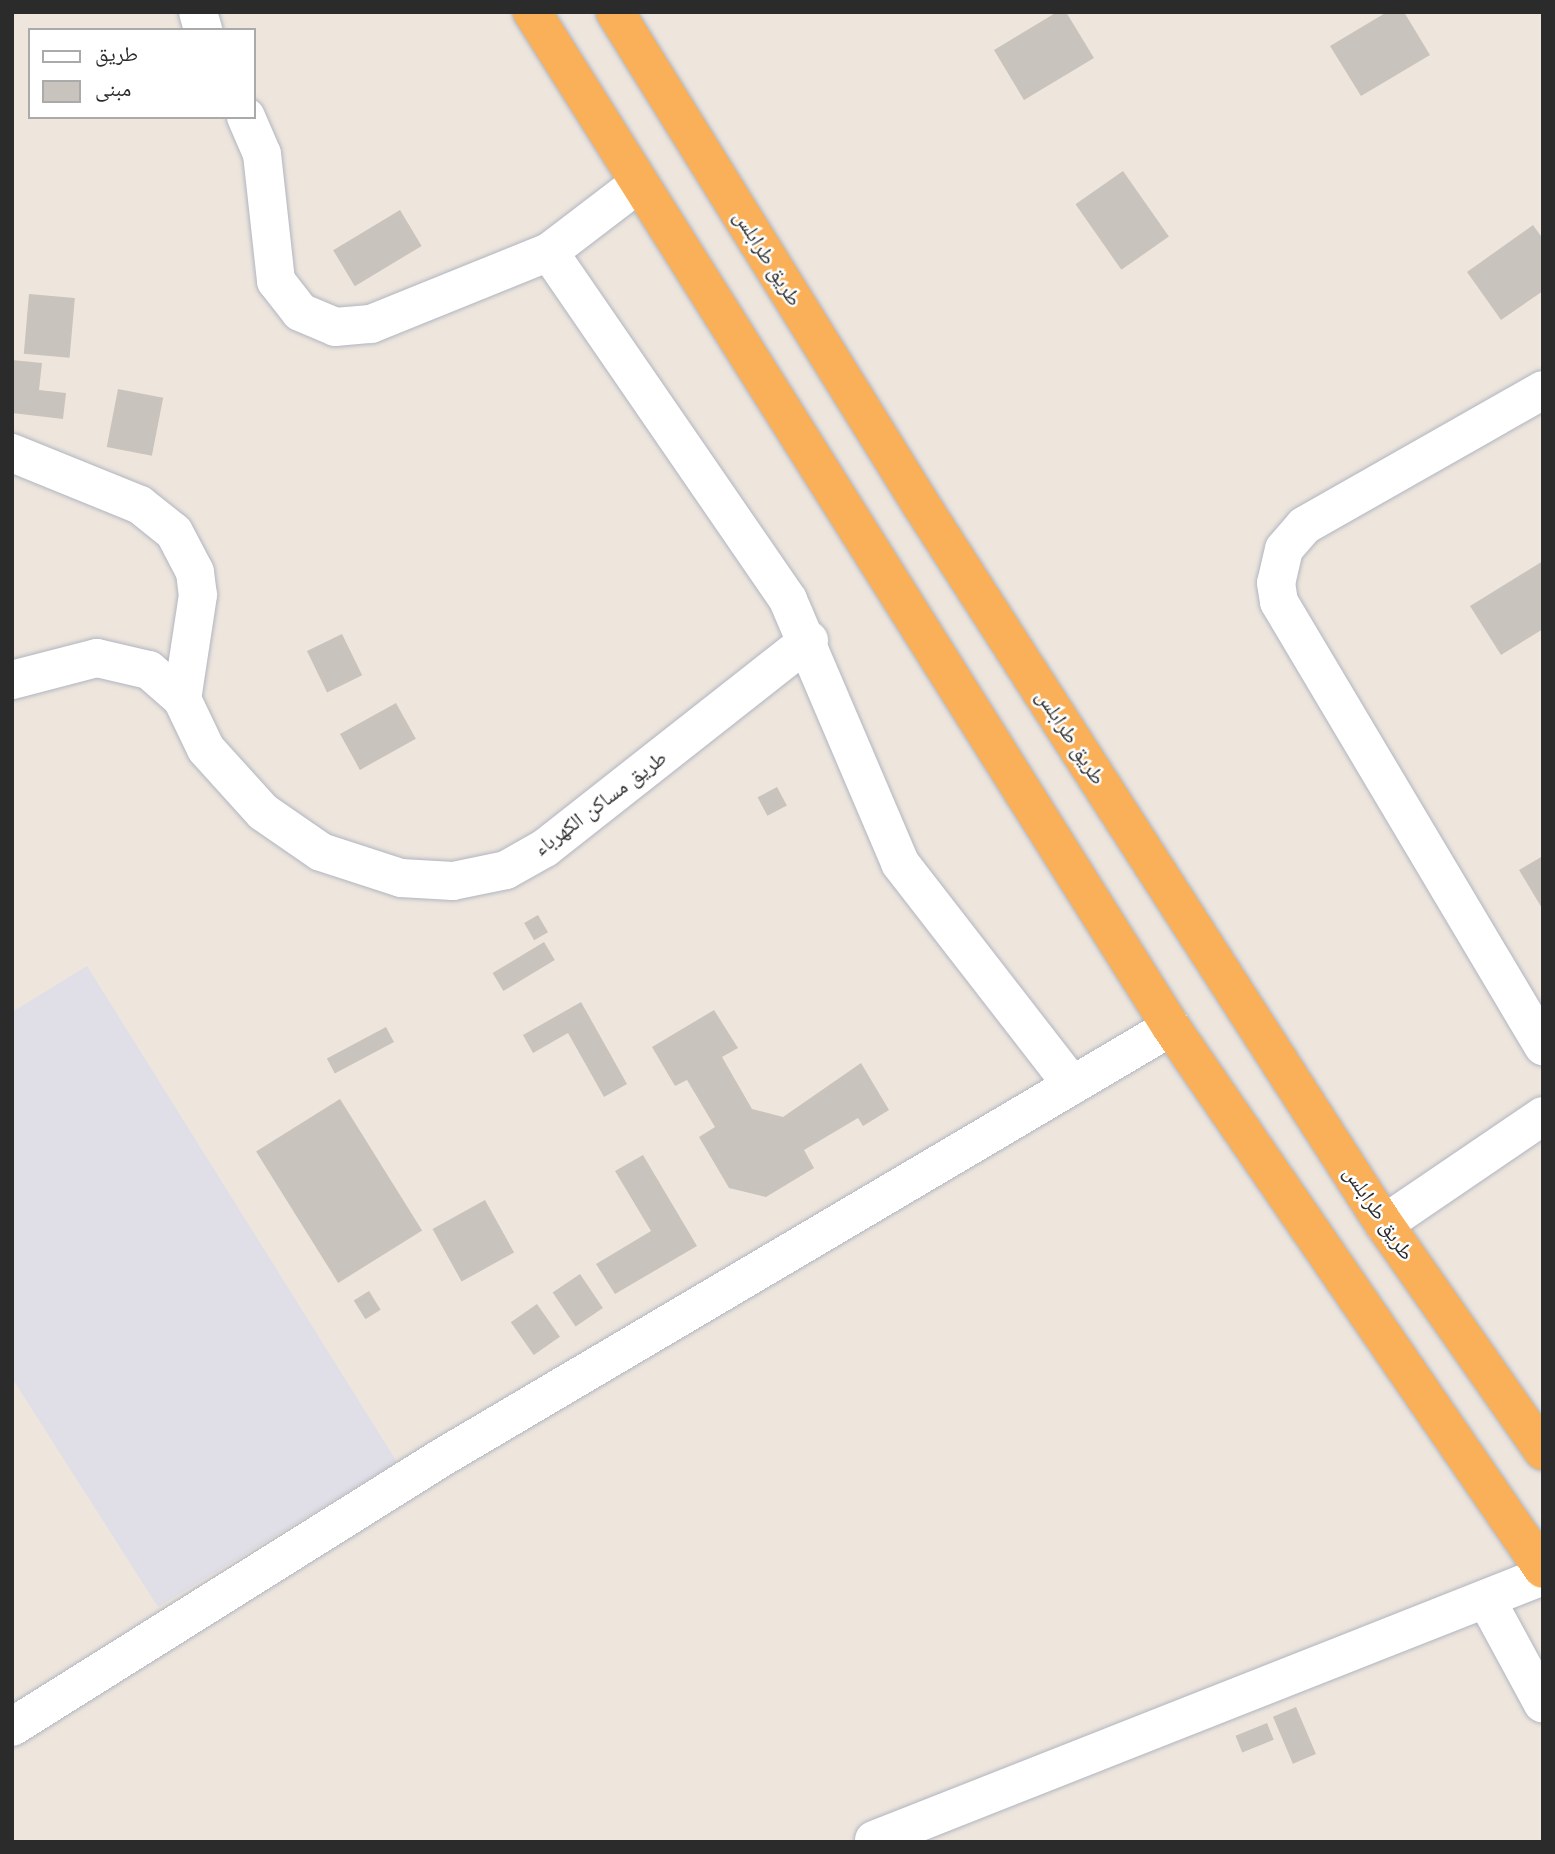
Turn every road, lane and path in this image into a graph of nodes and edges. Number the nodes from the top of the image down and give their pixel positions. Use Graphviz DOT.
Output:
graph roads {
  1 [pos="533,12"];
  2 [pos="615,12"];
  3 [pos="247,119"];
  4 [pos="638,184"];
  5 [pos="549,252"];
  6 [pos="1543,390"];
  7 [pos="12,453"];
  8 [pos="808,640"];
  9 [pos="12,680"];
  10 [pos="181,699"];
  11 [pos="1171,1027"];
  12 [pos="1543,1046"];
  13 [pos="1072,1085"];
  14 [pos="1543,1116"];
  15 [pos="1384,1224"];
  16 [pos="1543,1451"];
  17 [pos="1543,1569"];
  18 [pos="1543,1576"];
  19 [pos="1486,1599"];
  20 [pos="1543,1704"];
  21 [pos="12,1727"];
  22 [pos="874,1840"];
  1 -- 4 [label="highway"];
  2 -- 15 [label="highway, طريق طرابلس"];
  3 -- 5 [label="street"];
  4 -- 5 [label="street"];
  4 -- 11 [label="highway"];
  5 -- 8 [label="street"];
  6 -- 12 [label="street"];
  7 -- 10 [label="street"];
  8 -- 10 [label="street, طريق مساكن الكهرباء"];
  8 -- 13 [label="street"];
  9 -- 10 [label="street, طريق مساكن الكهرباء"];
  11 -- 13 [label="street"];
  11 -- 17 [label="highway"];
  13 -- 21 [label="street"];
  14 -- 15 [label="street"];
  15 -- 16 [label="highway, طريق طرابلس"];
  18 -- 19 [label="street"];
  19 -- 20 [label="street"];
  19 -- 22 [label="street"];
}
